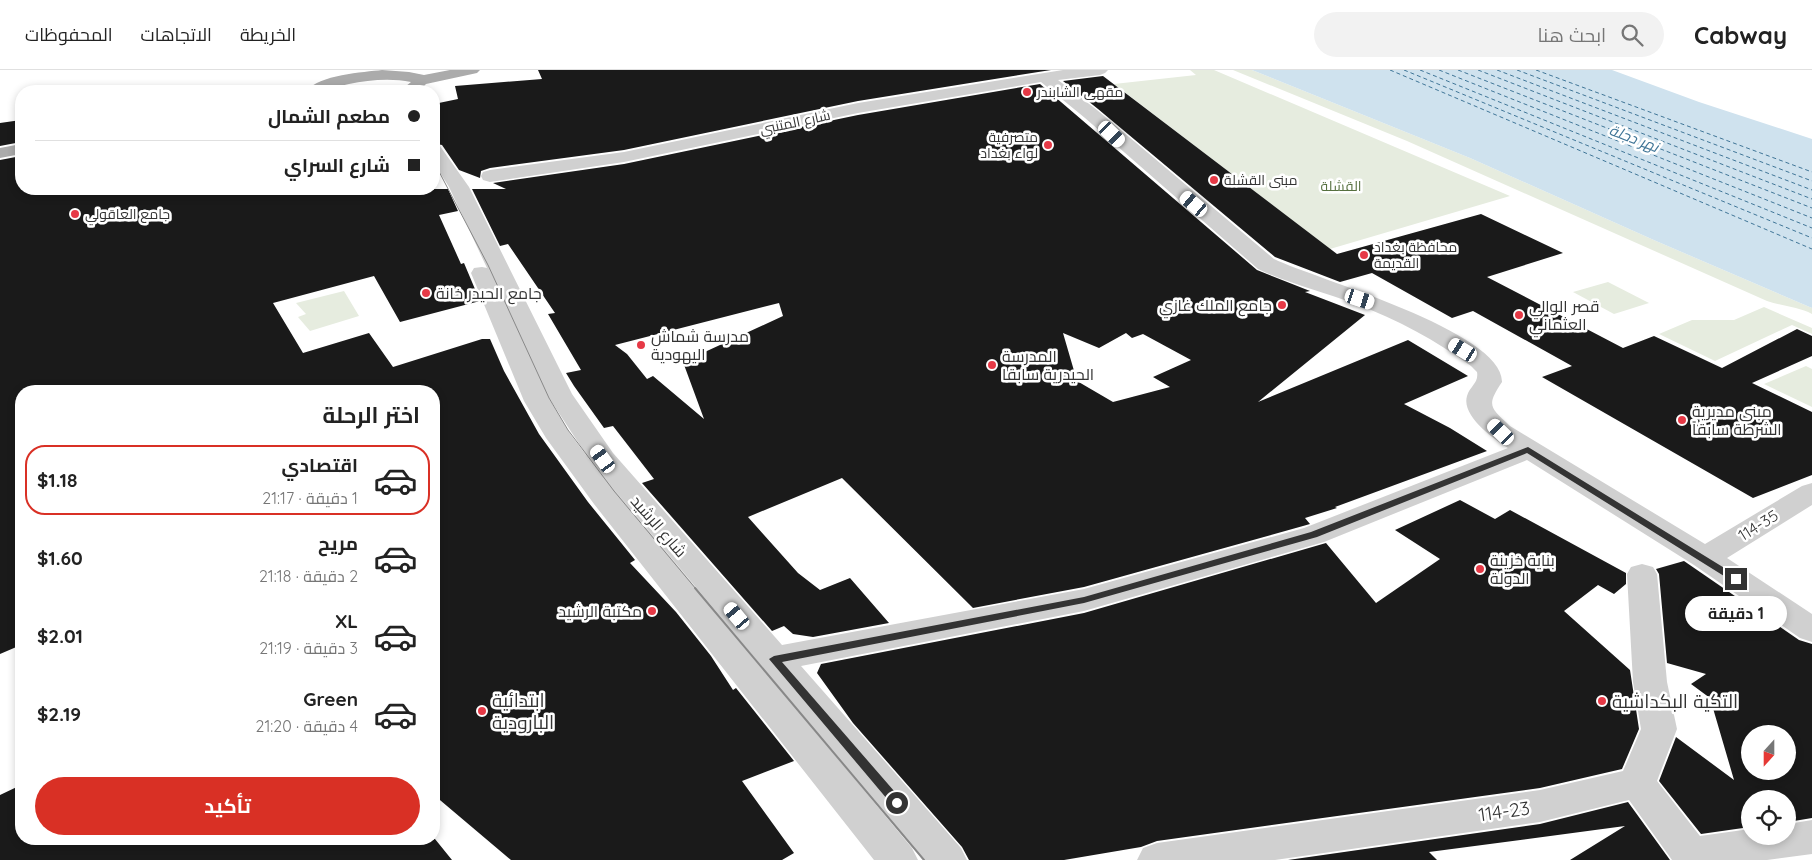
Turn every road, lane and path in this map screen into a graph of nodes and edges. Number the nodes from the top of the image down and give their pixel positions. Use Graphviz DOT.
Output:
graph roads {
  1 [pos="472,70"];
  2 [pos="1100,70"];
  3 [pos="395,72"];
  4 [pos="1044,77"];
  5 [pos="326,85"];
  6 [pos="414,85"];
  7 [pos="418,85"];
  8 [pos="15,150"];
  9 [pos="0,153"];
  10 [pos="444,179"];
  11 [pos="1528,450"];
  12 [pos="1812,492"];
  13 [pos="1705,558"];
  14 [pos="1642,574"];
  15 [pos="1812,630"];
  16 [pos="774,659"];
  17 [pos="1636,783"];
  18 [pos="1812,837"];
  19 [pos="1693,857"];
  20 [pos="898,860"];
  21 [pos="946,860"];
  22 [pos="1157,860"];
  1 -- 7 [label="main road"];
  2 -- 4 [label="street, شارع المتنبي"];
  3 -- 5 [label="main road"];
  3 -- 6 [label="main road"];
  4 -- 10 [label="street, شارع المتنبي"];
  4 -- 11 [label="street"];
  8 -- 9 [label="main road"];
  10 -- 16 [label="street, شارع الرشيد"];
  10 -- 20 [label="street, شارع الرشيد"];
  11 -- 13 [label="street"];
  11 -- 16 [label="street"];
  12 -- 13 [label="street, 114-35"];
  13 -- 15 [label="street"];
  14 -- 17 [label="street"];
  16 -- 21 [label="street, شارع الرشيد"];
  17 -- 19 [label="street"];
  17 -- 22 [label="street, 114-23"];
  18 -- 19 [label="street"];
}
